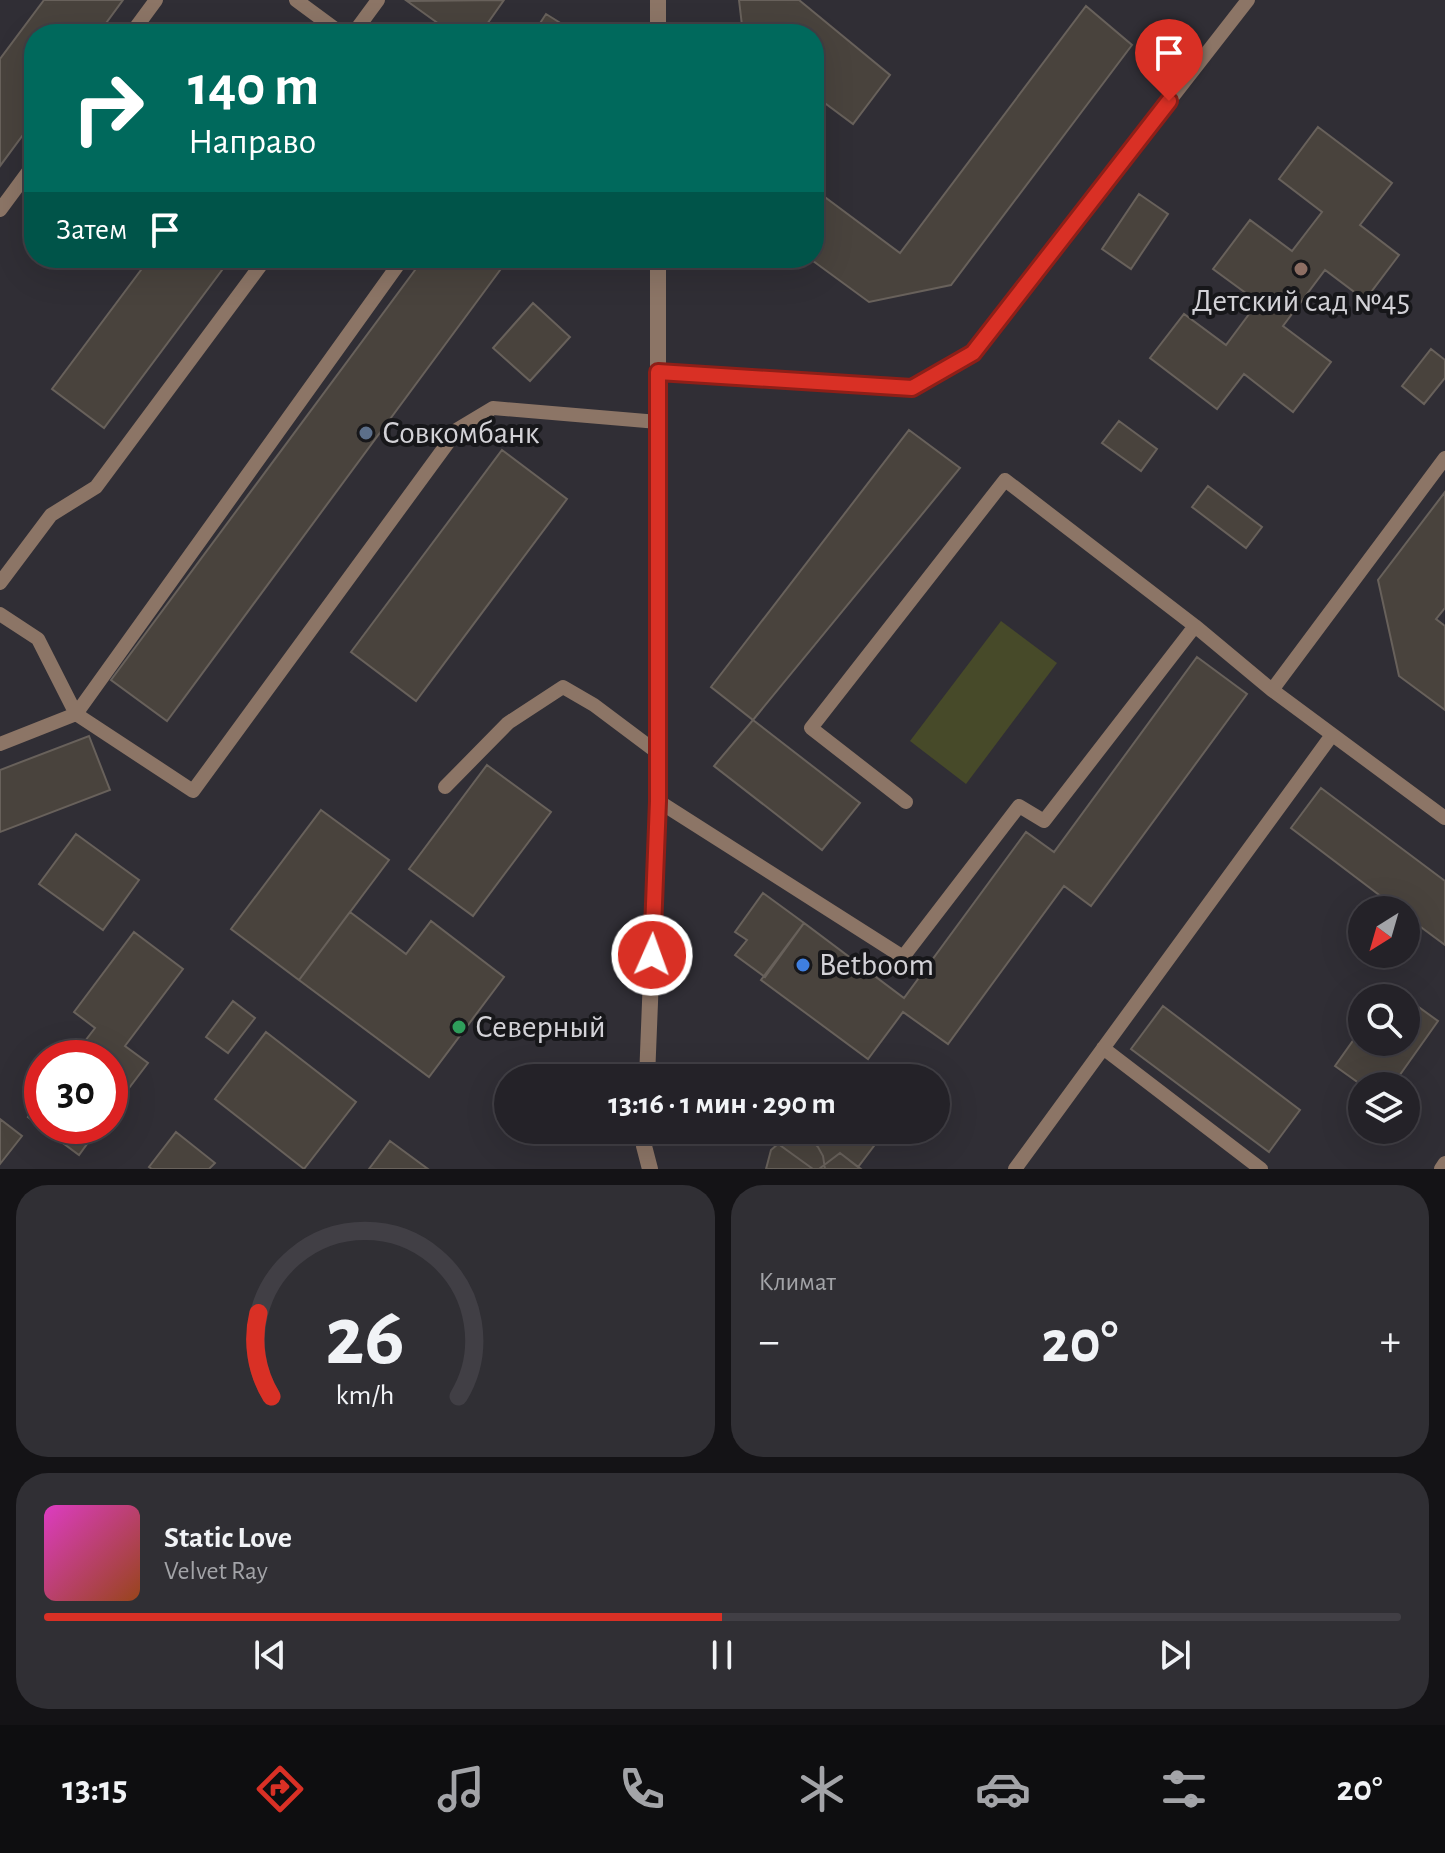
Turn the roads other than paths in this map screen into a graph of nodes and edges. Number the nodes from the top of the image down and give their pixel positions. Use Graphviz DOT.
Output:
graph roads {
  1 [pos="156,0"];
  2 [pos="296,0"];
  3 [pos="378,0"];
  4 [pos="658,0"];
  5 [pos="1248,0"];
  6 [pos="138,24"];
  7 [pos="328,24"];
  8 [pos="360,24"];
  9 [pos="658,24"];
  10 [pos="24,178"];
  11 [pos="0,210"];
  12 [pos="259,268"];
  13 [pos="396,268"];
  14 [pos="658,268"];
  15 [pos="658,372"];
  16 [pos="658,422"];
  17 [pos="1445,458"];
  18 [pos="0,583"];
  19 [pos="0,614"];
  20 [pos="1195,626"];
  21 [pos="1272,690"];
  22 [pos="76,714"];
  23 [pos="1332,735"];
  24 [pos="0,744"];
  25 [pos="658,753"];
  26 [pos="445,787"];
  27 [pos="658,801"];
  28 [pos="906,802"];
  29 [pos="1445,818"];
  30 [pos="1103,1048"];
  31 [pos="648,1064"];
  32 [pos="644,1144"];
  33 [pos="1445,1163"];
  34 [pos="650,1169"];
  35 [pos="1015,1169"];
  36 [pos="1261,1169"];
  37 [pos="1441,1169"];
  1 -- 6 [label="lane"];
  2 -- 7 [label="lane"];
  3 -- 8 [label="lane"];
  4 -- 9 [label="street"];
  5 -- 15 [label="lane"];
  10 -- 11 [label="lane"];
  12 -- 18 [label="lane"];
  13 -- 22 [label="lane"];
  14 -- 15 [label="street"];
  15 -- 16 [label="street"];
  16 -- 22 [label="lane"];
  16 -- 25 [label="street"];
  17 -- 21 [label="lane"];
  19 -- 22 [label="lane"];
  20 -- 21 [label="lane"];
  20 -- 27 [label="lane"];
  20 -- 28 [label="lane"];
  21 -- 23 [label="lane"];
  22 -- 24 [label="lane"];
  23 -- 29 [label="lane"];
  23 -- 30 [label="lane"];
  25 -- 26 [label="lane"];
  25 -- 27 [label="street"];
  27 -- 31 [label="street"];
  30 -- 35 [label="lane"];
  30 -- 36 [label="lane"];
  32 -- 34 [label="street"];
  33 -- 37 [label="lane"];
}
